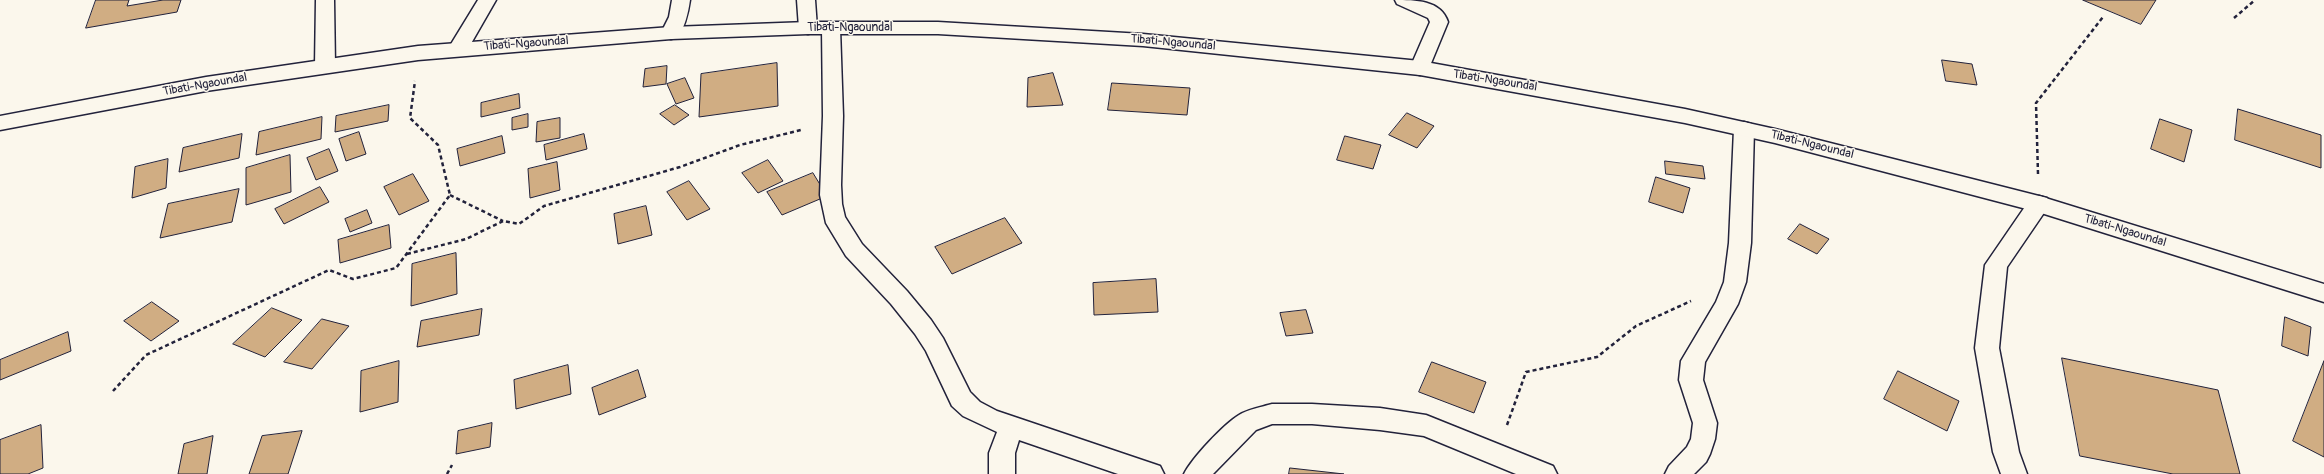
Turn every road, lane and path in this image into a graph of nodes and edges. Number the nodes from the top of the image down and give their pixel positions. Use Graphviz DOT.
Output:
graph roads {
  1 [pos="325,0"];
  2 [pos="487,0"];
  3 [pos="681,0"];
  4 [pos="806,0"];
  5 [pos="1404,0"];
  6 [pos="2255,0"];
  7 [pos="2103,17"];
  8 [pos="2234,18"];
  9 [pos="808,28"];
  10 [pos="832,28"];
  11 [pos="671,33"];
  12 [pos="458,49"];
  13 [pos="418,53"];
  14 [pos="325,66"];
  15 [pos="1420,68"];
  16 [pos="0,123"];
  17 [pos="833,129"];
  18 [pos="1744,129"];
  19 [pos="450,195"];
  20 [pos="2039,204"];
  21 [pos="503,222"];
  22 [pos="406,254"];
  23 [pos="1735,282"];
  24 [pos="2324,293"];
  25 [pos="114,391"];
  26 [pos="1011,427"];
  27 [pos="1497,454"];
  28 [pos="452,464"];
  29 [pos="447,474"];
  30 [pos="1002,474"];
  31 [pos="1151,474"];
  32 [pos="1197,474"];
  33 [pos="1544,474"];
  34 [pos="1678,474"];
  35 [pos="2014,474"];
  1 -- 14 [label="main road"];
  2 -- 12 [label="main road"];
  3 -- 11 [label="main road"];
  4 -- 9 [label="main road"];
  5 -- 15 [label="main road"];
  6 -- 8 [label="path"];
  7 -- 20 [label="path"];
  9 -- 10 [label="main road, Tibati-Ngaoundal"];
  9 -- 11 [label="main road, Tibati-Ngaoundal"];
  10 -- 15 [label="main road, Tibati-Ngaoundal"];
  10 -- 17 [label="main road"];
  11 -- 12 [label="main road, Tibati-Ngaoundal"];
  12 -- 13 [label="main road, Tibati-Ngaoundal"];
  13 -- 14 [label="main road, Tibati-Ngaoundal"];
  13 -- 19 [label="path"];
  14 -- 16 [label="main road, Tibati-Ngaoundal"];
  15 -- 18 [label="main road, Tibati-Ngaoundal"];
  17 -- 21 [label="path"];
  17 -- 26 [label="main road"];
  18 -- 20 [label="main road, Tibati-Ngaoundal"];
  18 -- 23 [label="main road"];
  19 -- 21 [label="path"];
  19 -- 22 [label="path"];
  20 -- 24 [label="main road, Tibati-Ngaoundal"];
  20 -- 35 [label="main road"];
  21 -- 22 [label="path"];
  22 -- 25 [label="path"];
  23 -- 27 [label="path"];
  23 -- 34 [label="main road"];
  26 -- 30 [label="main road"];
  26 -- 31 [label="main road"];
  27 -- 32 [label="main road"];
  27 -- 33 [label="main road"];
  28 -- 29 [label="path"];
}
